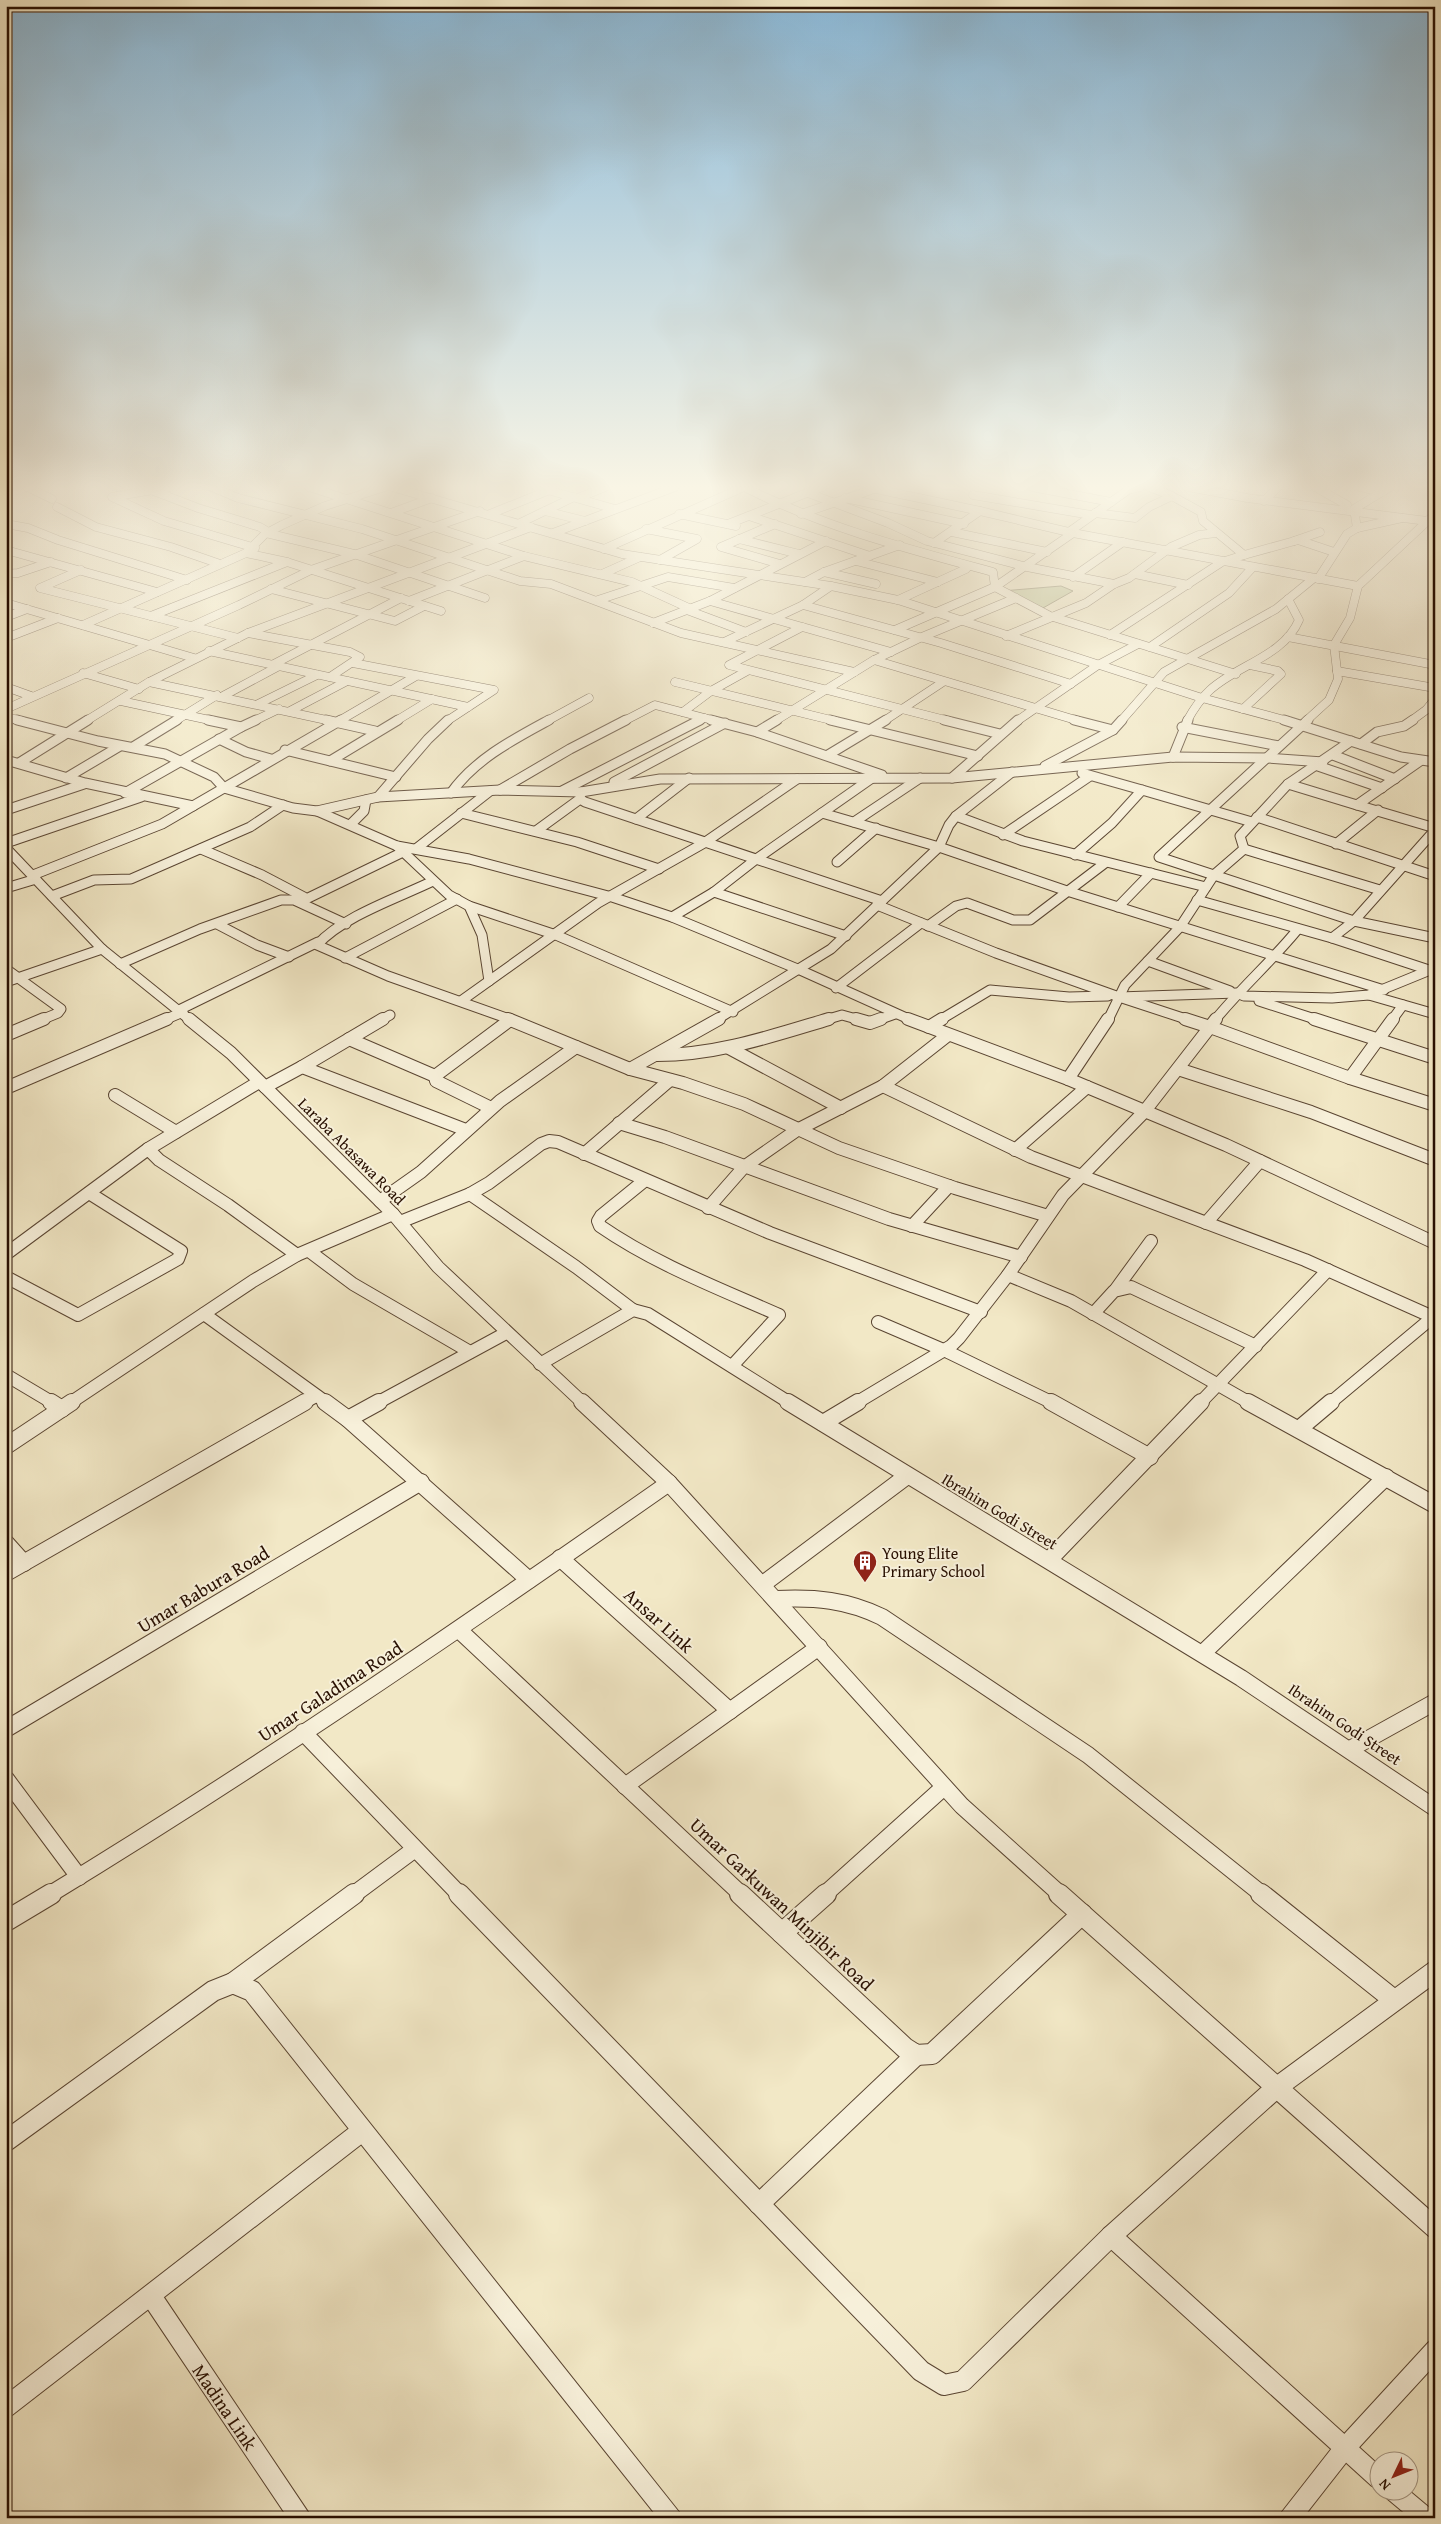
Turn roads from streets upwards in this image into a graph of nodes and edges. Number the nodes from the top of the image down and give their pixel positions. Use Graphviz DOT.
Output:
graph roads {
  1 [pos="12,605"];
  2 [pos="102,605"];
  3 [pos="127,605"];
  4 [pos="177,605"];
  5 [pos="238,605"];
  6 [pos="327,605"];
  7 [pos="391,605"];
  8 [pos="421,605"];
  9 [pos="609,605"];
  10 [pos="680,605"];
  11 [pos="700,605"];
  12 [pos="723,605"];
  13 [pos="802,605"];
  14 [pos="912,605"];
  15 [pos="955,605"];
  16 [pos="1000,605"];
  17 [pos="1029,605"];
  18 [pos="1079,605"];
  19 [pos="1157,605"];
  20 [pos="1212,605"];
  21 [pos="1281,605"];
  22 [pos="1291,605"];
  23 [pos="1353,605"];
  24 [pos="424,606"];
  25 [pos="27,609"];
  26 [pos="117,609"];
  27 [pos="689,609"];
  28 [pos="441,611"];
  29 [pos="935,613"];
  30 [pos="365,615"];
  31 [pos="151,616"];
  32 [pos="1050,616"];
  33 [pos="6,617"];
  34 [pos="58,618"];
  35 [pos="774,619"];
  36 [pos="961,622"];
  37 [pos="653,623"];
  38 [pos="83,625"];
  39 [pos="193,626"];
  40 [pos="802,627"];
  41 [pos="895,630"];
  42 [pos="746,632"];
  43 [pos="248,634"];
  44 [pos="1110,635"];
  45 [pos="1006,636"];
  46 [pos="1288,636"];
  47 [pos="922,637"];
  48 [pos="6,638"];
  49 [pos="238,638"];
  50 [pos="724,642"];
  51 [pos="308,644"];
  52 [pos="1138,644"];
  53 [pos="150,645"];
  54 [pos="1334,645"];
  55 [pos="1150,648"];
  56 [pos="758,650"];
  57 [pos="210,651"];
  58 [pos="891,652"];
  59 [pos="194,658"];
  60 [pos="1188,659"];
  61 [pos="874,660"];
  62 [pos="353,663"];
  63 [pos="1098,665"];
  64 [pos="1250,665"];
  65 [pos="1435,665"];
  66 [pos="276,666"];
  67 [pos="747,671"];
  68 [pos="1337,671"];
  69 [pos="84,672"];
  70 [pos="854,672"];
  71 [pos="1236,674"];
  72 [pos="317,675"];
  73 [pos="416,676"];
  74 [pos="330,677"];
  75 [pos="347,681"];
  76 [pos="149,682"];
  77 [pos="674,682"];
  78 [pos="943,682"];
  79 [pos="1072,684"];
  80 [pos="1154,684"];
  81 [pos="6,687"];
  82 [pos="1435,688"];
  83 [pos="139,689"];
  84 [pos="824,689"];
  85 [pos="390,690"];
  86 [pos="712,691"];
  87 [pos="220,695"];
  88 [pos="31,696"];
  89 [pos="589,698"];
  90 [pos="1202,698"];
  91 [pos="432,699"];
  92 [pos="1435,699"];
  93 [pos="121,700"];
  94 [pos="258,704"];
  95 [pos="468,707"];
  96 [pos="6,709"];
  97 [pos="279,709"];
  98 [pos="902,709"];
  99 [pos="1032,709"];
  100 [pos="1242,709"];
  101 [pos="793,711"];
  102 [pos="1430,711"];
  103 [pos="290,712"];
  104 [pos="683,712"];
  105 [pos="185,714"];
  106 [pos="6,717"];
  107 [pos="704,718"];
  108 [pos="334,722"];
  109 [pos="725,724"];
  110 [pos="1303,725"];
  111 [pos="1182,727"];
  112 [pos="241,728"];
  113 [pos="871,730"];
  114 [pos="1113,730"];
  115 [pos="375,731"];
  116 [pos="756,732"];
  117 [pos="67,734"];
  118 [pos="1000,734"];
  119 [pos="219,739"];
  120 [pos="1356,743"];
  121 [pos="120,746"];
  122 [pos="1279,746"];
  123 [pos="133,747"];
  124 [pos="285,750"];
  125 [pos="828,755"];
  126 [pos="1333,755"];
  127 [pos="978,756"];
  128 [pos="1173,757"];
  129 [pos="1268,758"];
  130 [pos="271,759"];
  131 [pos="180,761"];
  132 [pos="330,761"];
  133 [pos="1420,761"];
  134 [pos="11,762"];
  135 [pos="1435,762"];
  136 [pos="1320,764"];
  137 [pos="1040,768"];
  138 [pos="1067,768"];
  139 [pos="1012,772"];
  140 [pos="396,776"];
  141 [pos="1090,776"];
  142 [pos="66,778"];
  143 [pos="689,778"];
  144 [pos="872,778"];
  145 [pos="888,778"];
  146 [pos="921,778"];
  147 [pos="952,778"];
  148 [pos="797,779"];
  149 [pos="1395,779"];
  150 [pos="85,783"];
  151 [pos="1288,784"];
  152 [pos="224,788"];
  153 [pos="604,788"];
  154 [pos="1382,788"];
  155 [pos="500,790"];
  156 [pos="1142,790"];
  157 [pos="490,791"];
  158 [pos="560,792"];
  159 [pos="125,793"];
  160 [pos="451,793"];
  161 [pos="143,796"];
  162 [pos="581,796"];
  163 [pos="378,798"];
  164 [pos="366,800"];
  165 [pos="284,805"];
  166 [pos="1358,805"];
  167 [pos="193,806"];
  168 [pos="1210,809"];
  169 [pos="6,810"];
  170 [pos="1378,810"];
  171 [pos="317,811"];
  172 [pos="461,813"];
  173 [pos="822,813"];
  174 [pos="956,816"];
  175 [pos="1255,819"];
  176 [pos="636,820"];
  177 [pos="854,822"];
  178 [pos="351,824"];
  179 [pos="876,828"];
  180 [pos="1435,829"];
  181 [pos="536,831"];
  182 [pos="1003,835"];
  183 [pos="6,843"];
  184 [pos="704,843"];
  185 [pos="1336,844"];
  186 [pos="939,847"];
  187 [pos="6,848"];
  188 [pos="417,848"];
  189 [pos="202,849"];
  190 [pos="400,849"];
  191 [pos="1244,849"];
  192 [pos="1075,855"];
  193 [pos="755,860"];
  194 [pos="837,862"];
  195 [pos="1105,863"];
  196 [pos="1403,866"];
  197 [pos="659,869"];
  198 [pos="1151,874"];
  199 [pos="1214,875"];
  200 [pos="1435,876"];
  201 [pos="35,877"];
  202 [pos="433,881"];
  203 [pos="1206,887"];
  204 [pos="6,888"];
  205 [pos="1380,890"];
  206 [pos="1067,891"];
  207 [pos="714,892"];
  208 [pos="52,896"];
  209 [pos="612,897"];
  210 [pos="303,900"];
  211 [pos="457,900"];
  212 [pos="1197,900"];
  213 [pos="880,903"];
  214 [pos="469,906"];
  215 [pos="1118,907"];
  216 [pos="672,917"];
  217 [pos="1354,921"];
  218 [pos="217,924"];
  219 [pos="346,924"];
  220 [pos="925,924"];
  221 [pos="1180,927"];
  222 [pos="1298,929"];
  223 [pos="556,935"];
  224 [pos="846,936"];
  225 [pos="1332,938"];
  226 [pos="1435,938"];
  227 [pos="318,942"];
  228 [pos="102,949"];
  229 [pos="1276,956"];
  230 [pos="289,957"];
  231 [pos="345,958"];
  232 [pos="1148,961"];
  233 [pos="120,964"];
  234 [pos="6,969"];
  235 [pos="800,970"];
  236 [pos="1433,970"];
  237 [pos="20,977"];
  238 [pos="490,981"];
  239 [pos="6,982"];
  240 [pos="836,988"];
  241 [pos="1384,990"];
  242 [pos="1240,994"];
  243 [pos="1369,995"];
  244 [pos="1117,996"];
  245 [pos="461,1001"];
  246 [pos="1402,1005"];
  247 [pos="181,1011"];
  248 [pos="733,1012"];
  249 [pos="895,1014"];
  250 [pos="1435,1014"];
  251 [pos="390,1015"];
  252 [pos="510,1020"];
  253 [pos="929,1027"];
  254 [pos="1210,1027"];
  255 [pos="6,1035"];
  256 [pos="948,1035"];
  257 [pos="349,1039"];
  258 [pos="1379,1039"];
  259 [pos="576,1047"];
  260 [pos="729,1048"];
  261 [pos="657,1055"];
  262 [pos="1435,1058"];
  263 [pos="302,1067"];
  264 [pos="630,1069"];
  265 [pos="1178,1069"];
  266 [pos="435,1076"];
  267 [pos="1350,1078"];
  268 [pos="1068,1079"];
  269 [pos="670,1080"];
  270 [pos="262,1085"];
  271 [pos="883,1086"];
  272 [pos="1087,1087"];
  273 [pos="6,1088"];
  274 [pos="115,1095"];
  275 [pos="1435,1105"];
  276 [pos="491,1108"];
  277 [pos="841,1108"];
  278 [pos="1144,1112"];
  279 [pos="619,1124"];
  280 [pos="466,1130"];
  281 [pos="796,1130"];
  282 [pos="176,1132"];
  283 [pos="148,1149"];
  284 [pos="1015,1150"];
  285 [pos="584,1154"];
  286 [pos="1435,1160"];
  287 [pos="1260,1161"];
  288 [pos="744,1167"];
  289 [pos="1080,1177"];
  290 [pos="644,1181"];
  291 [pos="949,1186"];
  292 [pos="89,1193"];
  293 [pos="470,1194"];
  294 [pos="380,1201"];
  295 [pos="708,1208"];
  296 [pos="1048,1216"];
  297 [pos="396,1218"];
  298 [pos="1206,1223"];
  299 [pos="912,1226"];
  300 [pos="1151,1241"];
  301 [pos="1435,1243"];
  302 [pos="303,1253"];
  303 [pos="6,1254"];
  304 [pos="1020,1257"];
  305 [pos="1328,1270"];
  306 [pos="1008,1275"];
  307 [pos="6,1278"];
  308 [pos="1116,1289"];
  309 [pos="633,1310"];
  310 [pos="981,1312"];
  311 [pos="204,1314"];
  312 [pos="1093,1314"];
  313 [pos="1434,1317"];
  314 [pos="878,1322"];
  315 [pos="506,1332"];
  316 [pos="1256,1346"];
  317 [pos="946,1349"];
  318 [pos="470,1352"];
  319 [pos="540,1364"];
  320 [pos="732,1366"];
  321 [pos="6,1375"];
  322 [pos="1218,1386"];
  323 [pos="316,1396"];
  324 [pos="62,1409"];
  325 [pos="348,1419"];
  326 [pos="823,1423"];
  327 [pos="1299,1429"];
  328 [pos="6,1446"];
  329 [pos="1150,1457"];
  330 [pos="907,1476"];
  331 [pos="1386,1476"];
  332 [pos="421,1482"];
  333 [pos="669,1483"];
  334 [pos="1435,1505"];
  335 [pos="6,1543"];
  336 [pos="560,1558"];
  337 [pos="1049,1560"];
  338 [pos="24,1563"];
  339 [pos="6,1573"];
  340 [pos="529,1580"];
  341 [pos="763,1584"];
  342 [pos="776,1599"];
  343 [pos="459,1630"];
  344 [pos="819,1647"];
  345 [pos="1204,1652"];
  346 [pos="1435,1702"];
  347 [pos="730,1711"];
  348 [pos="6,1729"];
  349 [pos="303,1732"];
  350 [pos="1352,1748"];
  351 [pos="6,1779"];
  352 [pos="625,1786"];
  353 [pos="944,1787"];
  354 [pos="1435,1808"];
  355 [pos="415,1849"];
  356 [pos="79,1877"];
  357 [pos="1082,1914"];
  358 [pos="6,1921"];
  359 [pos="782,1933"];
  360 [pos="1435,1971"];
  361 [pos="233,1983"];
  362 [pos="1394,2000"];
  363 [pos="916,2055"];
  364 [pos="1276,2088"];
  365 [pos="362,2131"];
  366 [pos="6,2141"];
  367 [pos="759,2204"];
  368 [pos="1435,2228"];
  369 [pos="1111,2236"];
  370 [pos="151,2296"];
  371 [pos="1435,2350"];
  372 [pos="6,2407"];
  373 [pos="1344,2449"];
  374 [pos="1368,2469"];
  375 [pos="1407,2502"];
  376 [pos="300,2518"];
  377 [pos="671,2518"];
  378 [pos="1290,2518"];
  379 [pos="1426,2518"];
  1 -- 25 [label="street"];
  2 -- 26 [label="street"];
  3 -- 26 [label="street"];
  4 -- 31 [label="street"];
  5 -- 39 [label="street"];
  6 -- 30 [label="street"];
  6 -- 43 [label="street"];
  7 -- 30 [label="street"];
  8 -- 24 [label="street"];
  9 -- 37 [label="street"];
  10 -- 27 [label="street"];
  11 -- 27 [label="street"];
  12 -- 35 [label="street"];
  13 -- 35 [label="street"];
  13 -- 41 [label="street"];
  14 -- 29 [label="street"];
  15 -- 29 [label="street"];
  16 -- 36 [label="street"];
  17 -- 32 [label="street"];
  18 -- 32 [label="street"];
  19 -- 44 [label="street"];
  20 -- 55 [label="street"];
  21 -- 60 [label="street"];
  22 -- 46 [label="street"];
  23 -- 54 [label="street"];
  24 -- 28 [label="street"];
  24 -- 30 [label="street"];
  25 -- 33 [label="street"];
  25 -- 34 [label="street"];
  26 -- 31 [label="street"];
  26 -- 38 [label="street"];
  27 -- 37 [label="street"];
  27 -- 42 [label="street"];
  29 -- 36 [label="street"];
  29 -- 41 [label="street"];
  30 -- 51 [label="street"];
  31 -- 39 [label="street"];
  32 -- 44 [label="street"];
  32 -- 45 [label="street"];
  34 -- 38 [label="street"];
  34 -- 48 [label="street"];
  35 -- 40 [label="street"];
  35 -- 42 [label="street"];
  36 -- 45 [label="street"];
  36 -- 47 [label="street"];
  37 -- 50 [label="street"];
  38 -- 53 [label="street"];
  39 -- 49 [label="street"];
  39 -- 53 [label="street"];
  40 -- 56 [label="street"];
  40 -- 58 [label="street"];
  41 -- 47 [label="street"];
  42 -- 50 [label="street"];
  43 -- 49 [label="street"];
  43 -- 51 [label="street"];
  44 -- 52 [label="street"];
  45 -- 63 [label="street"];
  46 -- 54 [label="street"];
  46 -- 64 [label="street"];
  47 -- 58 [label="street"];
  47 -- 79 [label="street"];
  49 -- 57 [label="street"];
  50 -- 56 [label="street"];
  51 -- 62 [label="street"];
  51 -- 66 [label="street"];
  52 -- 55 [label="street"];
  52 -- 63 [label="street"];
  53 -- 59 [label="street"];
  53 -- 69 [label="street"];
  54 -- 65 [label="street"];
  54 -- 68 [label="street"];
  55 -- 60 [label="street"];
  56 -- 67 [label="street"];
  56 -- 70 [label="street"];
  57 -- 59 [label="street"];
  57 -- 66 [label="street"];
  58 -- 61 [label="street"];
  59 -- 76 [label="street"];
  60 -- 71 [label="street"];
  60 -- 80 [label="street"];
  61 -- 70 [label="street"];
  61 -- 78 [label="street"];
  62 -- 73 [label="street"];
  62 -- 74 [label="street"];
  63 -- 79 [label="street"];
  63 -- 80 [label="street"];
  64 -- 71 [label="street"];
  64 -- 100 [label="street"];
  66 -- 72 [label="street"];
  66 -- 87 [label="street"];
  67 -- 84 [label="street"];
  67 -- 86 [label="street"];
  68 -- 82 [label="street"];
  68 -- 110 [label="street"];
  69 -- 83 [label="street"];
  69 -- 88 [label="street"];
  70 -- 84 [label="street"];
  71 -- 90 [label="street"];
  72 -- 74 [label="street"];
  72 -- 94 [label="street"];
  73 -- 85 [label="street"];
  73 -- 95 [label="street"];
  74 -- 75 [label="street"];
  75 -- 85 [label="street"];
  75 -- 103 [label="street"];
  76 -- 83 [label="street"];
  76 -- 87 [label="street"];
  77 -- 86 [label="street"];
  78 -- 98 [label="street"];
  78 -- 99 [label="street"];
  79 -- 99 [label="street"];
  80 -- 90 [label="street"];
  80 -- 114 [label="street"];
  81 -- 88 [label="street"];
  83 -- 93 [label="street"];
  84 -- 98 [label="street"];
  84 -- 101 [label="street"];
  85 -- 91 [label="street"];
  85 -- 108 [label="street"];
  86 -- 101 [label="street"];
  86 -- 104 [label="street"];
  87 -- 94 [label="street"];
  87 -- 105 [label="street"];
  88 -- 96 [label="street"];
  89 -- 160 [label="street"];
  90 -- 100 [label="street"];
  90 -- 111 [label="street"];
  91 -- 95 [label="street"];
  91 -- 115 [label="street"];
  92 -- 102 [label="street"];
  93 -- 105 [label="street"];
  93 -- 117 [label="street"];
  94 -- 97 [label="street"];
  95 -- 140 [label="street"];
  97 -- 103 [label="street"];
  97 -- 112 [label="street"];
  98 -- 113 [label="street"];
  98 -- 118 [label="street"];
  99 -- 114 [label="street"];
  99 -- 118 [label="street"];
  100 -- 110 [label="street"];
  101 -- 113 [label="street"];
  101 -- 116 [label="street"];
  102 -- 120 [label="street"];
  103 -- 108 [label="street"];
  104 -- 107 [label="street"];
  104 -- 155 [label="street"];
  105 -- 112 [label="street"];
  105 -- 123 [label="street"];
  106 -- 117 [label="street"];
  107 -- 109 [label="street"];
  107 -- 158 [label="street"];
  108 -- 115 [label="street"];
  108 -- 124 [label="street"];
  109 -- 116 [label="street"];
  109 -- 153 [label="street"];
  110 -- 120 [label="street"];
  110 -- 122 [label="street"];
  111 -- 122 [label="street"];
  111 -- 128 [label="street"];
  112 -- 119 [label="street"];
  113 -- 125 [label="street"];
  113 -- 127 [label="street"];
  114 -- 137 [label="street"];
  115 -- 132 [label="street"];
  116 -- 125 [label="street"];
  117 -- 121 [label="street"];
  117 -- 134 [label="street"];
  118 -- 127 [label="street"];
  119 -- 130 [label="street"];
  119 -- 131 [label="street"];
  120 -- 126 [label="street"];
  120 -- 133 [label="street"];
  121 -- 123 [label="street"];
  121 -- 142 [label="street"];
  122 -- 129 [label="street"];
  123 -- 131 [label="street"];
  124 -- 130 [label="street"];
  124 -- 132 [label="street"];
  125 -- 145 [label="street"];
  126 -- 136 [label="street"];
  126 -- 149 [label="street"];
  127 -- 147 [label="street"];
  128 -- 129 [label="street"];
  128 -- 138 [label="street"];
  129 -- 136 [label="street"];
  129 -- 168 [label="street"];
  130 -- 152 [label="street"];
  131 -- 152 [label="street"];
  131 -- 159 [label="street"];
  132 -- 140 [label="street"];
  133 -- 135 [label="street"];
  133 -- 149 [label="street"];
  134 -- 142 [label="street"];
  136 -- 151 [label="street"];
  136 -- 154 [label="street"];
  137 -- 138 [label="street"];
  137 -- 139 [label="street"];
  138 -- 141 [label="street"];
  139 -- 147 [label="street"];
  139 -- 174 [label="street"];
  140 -- 163 [label="street"];
  141 -- 156 [label="street"];
  141 -- 182 [label="street"];
  142 -- 150 [label="street"];
  143 -- 148 [label="street"];
  143 -- 153 [label="street"];
  143 -- 176 [label="street"];
  144 -- 145 [label="street"];
  144 -- 148 [label="street"];
  144 -- 173 [label="street"];
  145 -- 146 [label="street"];
  146 -- 147 [label="street"];
  146 -- 177 [label="street"];
  148 -- 184 [label="street"];
  149 -- 154 [label="street"];
  150 -- 159 [label="street"];
  150 -- 169 [label="street"];
  151 -- 166 [label="street"];
  151 -- 175 [label="street"];
  152 -- 165 [label="street"];
  152 -- 167 [label="street"];
  153 -- 162 [label="street"];
  154 -- 166 [label="street"];
  155 -- 157 [label="street"];
  155 -- 158 [label="street"];
  156 -- 168 [label="street"];
  156 -- 192 [label="street"];
  157 -- 160 [label="street"];
  157 -- 172 [label="street"];
  158 -- 162 [label="street"];
  159 -- 161 [label="street"];
  160 -- 163 [label="street"];
  161 -- 167 [label="street"];
  161 -- 183 [label="street"];
  162 -- 176 [label="street"];
  162 -- 181 [label="street"];
  163 -- 164 [label="street"];
  164 -- 171 [label="street"];
  164 -- 178 [label="street"];
  165 -- 171 [label="street"];
  165 -- 189 [label="street"];
  166 -- 170 [label="street"];
  167 -- 201 [label="street"];
  168 -- 175 [label="street"];
  168 -- 199 [label="street"];
  170 -- 180 [label="street"];
  170 -- 185 [label="street"];
  171 -- 178 [label="street"];
  172 -- 181 [label="street"];
  172 -- 188 [label="street"];
  173 -- 177 [label="street"];
  173 -- 193 [label="street"];
  174 -- 182 [label="street"];
  174 -- 186 [label="street"];
  175 -- 185 [label="street"];
  175 -- 191 [label="street"];
  176 -- 184 [label="street"];
  177 -- 179 [label="street"];
  178 -- 190 [label="street"];
  179 -- 186 [label="street"];
  179 -- 194 [label="street"];
  180 -- 196 [label="street"];
  181 -- 197 [label="street"];
  182 -- 192 [label="street"];
  184 -- 193 [label="street"];
  184 -- 197 [label="street"];
  185 -- 196 [label="street"];
  186 -- 206 [label="street"];
  186 -- 213 [label="street"];
  187 -- 201 [label="street, Laraba Abasawa Road"];
  188 -- 190 [label="street"];
  188 -- 209 [label="street"];
  189 -- 208 [label="street"];
  189 -- 210 [label="street"];
  190 -- 202 [label="street"];
  190 -- 210 [label="street"];
  191 -- 199 [label="street"];
  191 -- 205 [label="street"];
  192 -- 195 [label="street"];
  193 -- 207 [label="street"];
  193 -- 213 [label="street"];
  195 -- 198 [label="street"];
  195 -- 206 [label="street"];
  196 -- 200 [label="street"];
  196 -- 205 [label="street"];
  197 -- 209 [label="street"];
  198 -- 203 [label="street"];
  198 -- 215 [label="street"];
  199 -- 203 [label="street"];
  199 -- 217 [label="street"];
  201 -- 204 [label="street"];
  201 -- 208 [label="street, Laraba Abasawa Road"];
  202 -- 211 [label="street"];
  202 -- 219 [label="street"];
  203 -- 212 [label="street"];
  205 -- 217 [label="street"];
  206 -- 215 [label="street"];
  206 -- 220 [label="street"];
  207 -- 216 [label="street"];
  207 -- 224 [label="street"];
  208 -- 228 [label="street, Laraba Abasawa Road"];
  209 -- 216 [label="street"];
  209 -- 223 [label="street"];
  210 -- 218 [label="street"];
  210 -- 219 [label="street"];
  211 -- 214 [label="street"];
  211 -- 231 [label="street"];
  212 -- 221 [label="street"];
  212 -- 222 [label="street"];
  213 -- 220 [label="street"];
  213 -- 224 [label="street"];
  214 -- 223 [label="street"];
  214 -- 238 [label="street"];
  215 -- 221 [label="street"];
  216 -- 235 [label="street"];
  217 -- 225 [label="street"];
  217 -- 226 [label="street"];
  218 -- 230 [label="street"];
  218 -- 233 [label="street"];
  219 -- 227 [label="street"];
  220 -- 240 [label="street"];
  220 -- 244 [label="street"];
  221 -- 229 [label="street"];
  221 -- 232 [label="street"];
  222 -- 225 [label="street"];
  222 -- 229 [label="street"];
  223 -- 238 [label="street"];
  223 -- 248 [label="street"];
  224 -- 235 [label="street"];
  225 -- 236 [label="street"];
  227 -- 230 [label="street"];
  227 -- 231 [label="street"];
  228 -- 233 [label="street, Laraba Abasawa Road"];
  228 -- 237 [label="street"];
  229 -- 241 [label="street"];
  229 -- 242 [label="street"];
  230 -- 247 [label="street"];
  231 -- 245 [label="street"];
  232 -- 242 [label="street"];
  232 -- 244 [label="street"];
  233 -- 247 [label="street, Laraba Abasawa Road"];
  234 -- 237 [label="street"];
  235 -- 240 [label="street"];
  235 -- 248 [label="street"];
  236 -- 241 [label="street"];
  237 -- 239 [label="street"];
  237 -- 255 [label="street"];
  238 -- 245 [label="street"];
  240 -- 249 [label="street"];
  241 -- 243 [label="street"];
  242 -- 243 [label="street"];
  242 -- 244 [label="street"];
  242 -- 254 [label="street"];
  242 -- 258 [label="street"];
  243 -- 246 [label="street"];
  244 -- 253 [label="street"];
  244 -- 254 [label="street"];
  244 -- 268 [label="street"];
  245 -- 252 [label="street"];
  246 -- 250 [label="street"];
  246 -- 258 [label="street"];
  247 -- 270 [label="street, Laraba Abasawa Road"];
  247 -- 273 [label="street"];
  248 -- 261 [label="street"];
  249 -- 253 [label="street"];
  249 -- 260 [label="street"];
  251 -- 257 [label="street"];
  252 -- 259 [label="street"];
  252 -- 266 [label="street"];
  253 -- 256 [label="street"];
  254 -- 265 [label="street"];
  254 -- 267 [label="street"];
  256 -- 268 [label="street"];
  256 -- 271 [label="street"];
  257 -- 263 [label="street"];
  257 -- 266 [label="street"];
  258 -- 262 [label="street"];
  258 -- 267 [label="street"];
  259 -- 264 [label="street"];
  259 -- 276 [label="street"];
  260 -- 261 [label="street"];
  260 -- 277 [label="street"];
  261 -- 264 [label="street"];
  263 -- 270 [label="street"];
  263 -- 280 [label="street"];
  264 -- 269 [label="street"];
  265 -- 278 [label="street"];
  265 -- 286 [label="street"];
  266 -- 276 [label="street"];
  267 -- 275 [label="street"];
  268 -- 272 [label="street"];
  269 -- 279 [label="street"];
  269 -- 281 [label="street"];
  270 -- 282 [label="street"];
  270 -- 294 [label="street, Laraba Abasawa Road"];
  271 -- 277 [label="street"];
  271 -- 284 [label="street"];
  272 -- 278 [label="street"];
  272 -- 284 [label="street"];
  274 -- 282 [label="street"];
  276 -- 280 [label="street"];
  277 -- 281 [label="street"];
  278 -- 287 [label="street"];
  278 -- 289 [label="street"];
  279 -- 285 [label="street"];
  279 -- 288 [label="street"];
  280 -- 294 [label="street"];
  281 -- 288 [label="street"];
  281 -- 291 [label="street"];
  282 -- 283 [label="street"];
  283 -- 292 [label="street"];
  283 -- 302 [label="street"];
  284 -- 289 [label="street"];
  285 -- 290 [label="street"];
  285 -- 293 [label="street"];
  287 -- 298 [label="street"];
  287 -- 301 [label="street"];
  288 -- 295 [label="street"];
  288 -- 299 [label="street"];
  289 -- 296 [label="street"];
  289 -- 298 [label="street"];
  290 -- 295 [label="street"];
  290 -- 320 [label="street"];
  291 -- 296 [label="street"];
  291 -- 299 [label="street"];
  292 -- 303 [label="street"];
  292 -- 307 [label="street"];
  293 -- 297 [label="street"];
  293 -- 309 [label="street, Ibrahim Godi Street"];
  294 -- 297 [label="street, Laraba Abasawa Road"];
  295 -- 310 [label="street"];
  296 -- 304 [label="street"];
  297 -- 302 [label="street"];
  297 -- 315 [label="street, Laraba Abasawa Road"];
  298 -- 305 [label="street"];
  299 -- 304 [label="street"];
  300 -- 308 [label="street"];
  302 -- 311 [label="street"];
  302 -- 318 [label="street"];
  304 -- 306 [label="street"];
  305 -- 313 [label="street"];
  305 -- 316 [label="street"];
  306 -- 310 [label="street"];
  306 -- 312 [label="street"];
  308 -- 312 [label="street"];
  308 -- 316 [label="street"];
  309 -- 319 [label="street"];
  309 -- 320 [label="street, Ibrahim Godi Street"];
  310 -- 317 [label="street"];
  311 -- 323 [label="street"];
  311 -- 324 [label="street"];
  312 -- 322 [label="street"];
  313 -- 327 [label="street"];
  314 -- 317 [label="street"];
  315 -- 318 [label="street"];
  315 -- 319 [label="street, Laraba Abasawa Road"];
  316 -- 322 [label="street"];
  317 -- 326 [label="street"];
  317 -- 329 [label="street"];
  318 -- 325 [label="street"];
  319 -- 333 [label="street, Laraba Abasawa Road"];
  320 -- 326 [label="street, Ibrahim Godi Street"];
  321 -- 324 [label="street"];
  322 -- 327 [label="street"];
  322 -- 329 [label="street"];
  323 -- 325 [label="street"];
  323 -- 338 [label="street"];
  324 -- 328 [label="street"];
  325 -- 332 [label="street"];
  326 -- 330 [label="street, Ibrahim Godi Street"];
  327 -- 331 [label="street"];
  329 -- 337 [label="street"];
  330 -- 337 [label="street, Ibrahim Godi Street"];
  330 -- 341 [label="street"];
  331 -- 334 [label="street"];
  331 -- 345 [label="street"];
  332 -- 340 [label="street"];
  332 -- 348 [label="street, Umar Babura Road"];
  333 -- 336 [label="street, Umar Galadima Road"];
  333 -- 341 [label="street, Laraba Abasawa Road"];
  335 -- 338 [label="street"];
  336 -- 340 [label="street, Umar Galadima Road"];
  336 -- 347 [label="street, Ansar Link"];
  337 -- 345 [label="street, Ibrahim Godi Street"];
  338 -- 339 [label="street"];
  340 -- 343 [label="street, Umar Galadima Road"];
  341 -- 342 [label="street, Laraba Abasawa Road"];
  342 -- 344 [label="street, Laraba Abasawa Road"];
  342 -- 362 [label="street"];
  343 -- 349 [label="street, Umar Galadima Road"];
  343 -- 352 [label="street, Umar Garkuwan Minjibir Road"];
  344 -- 347 [label="street"];
  344 -- 353 [label="street, Laraba Abasawa Road"];
  345 -- 350 [label="street, Ibrahim Godi Street"];
  346 -- 350 [label="street"];
  347 -- 352 [label="street"];
  349 -- 355 [label="street"];
  349 -- 356 [label="street, Umar Galadima Road"];
  350 -- 354 [label="street, Ibrahim Godi Street"];
  351 -- 356 [label="street"];
  352 -- 359 [label="street, Umar Garkuwan Minjibir Road"];
  353 -- 357 [label="street, Laraba Abasawa Road"];
  353 -- 359 [label="street"];
  355 -- 361 [label="street"];
  355 -- 367 [label="street"];
  356 -- 358 [label="street, Umar Galadima Road"];
  357 -- 363 [label="street"];
  357 -- 364 [label="street, Laraba Abasawa Road"];
  359 -- 363 [label="street, Umar Garkuwan Minjibir Road"];
  360 -- 362 [label="street"];
  361 -- 365 [label="street"];
  361 -- 366 [label="street"];
  362 -- 364 [label="street"];
  363 -- 367 [label="street"];
  364 -- 368 [label="street, Laraba Abasawa Road"];
  364 -- 369 [label="street"];
  365 -- 370 [label="street"];
  365 -- 377 [label="street"];
  367 -- 369 [label="street"];
  369 -- 373 [label="street"];
  370 -- 372 [label="street"];
  370 -- 376 [label="street, Madina Link"];
  371 -- 373 [label="street"];
  373 -- 374 [label="street"];
  373 -- 378 [label="street"];
  375 -- 379 [label="street"];
}
